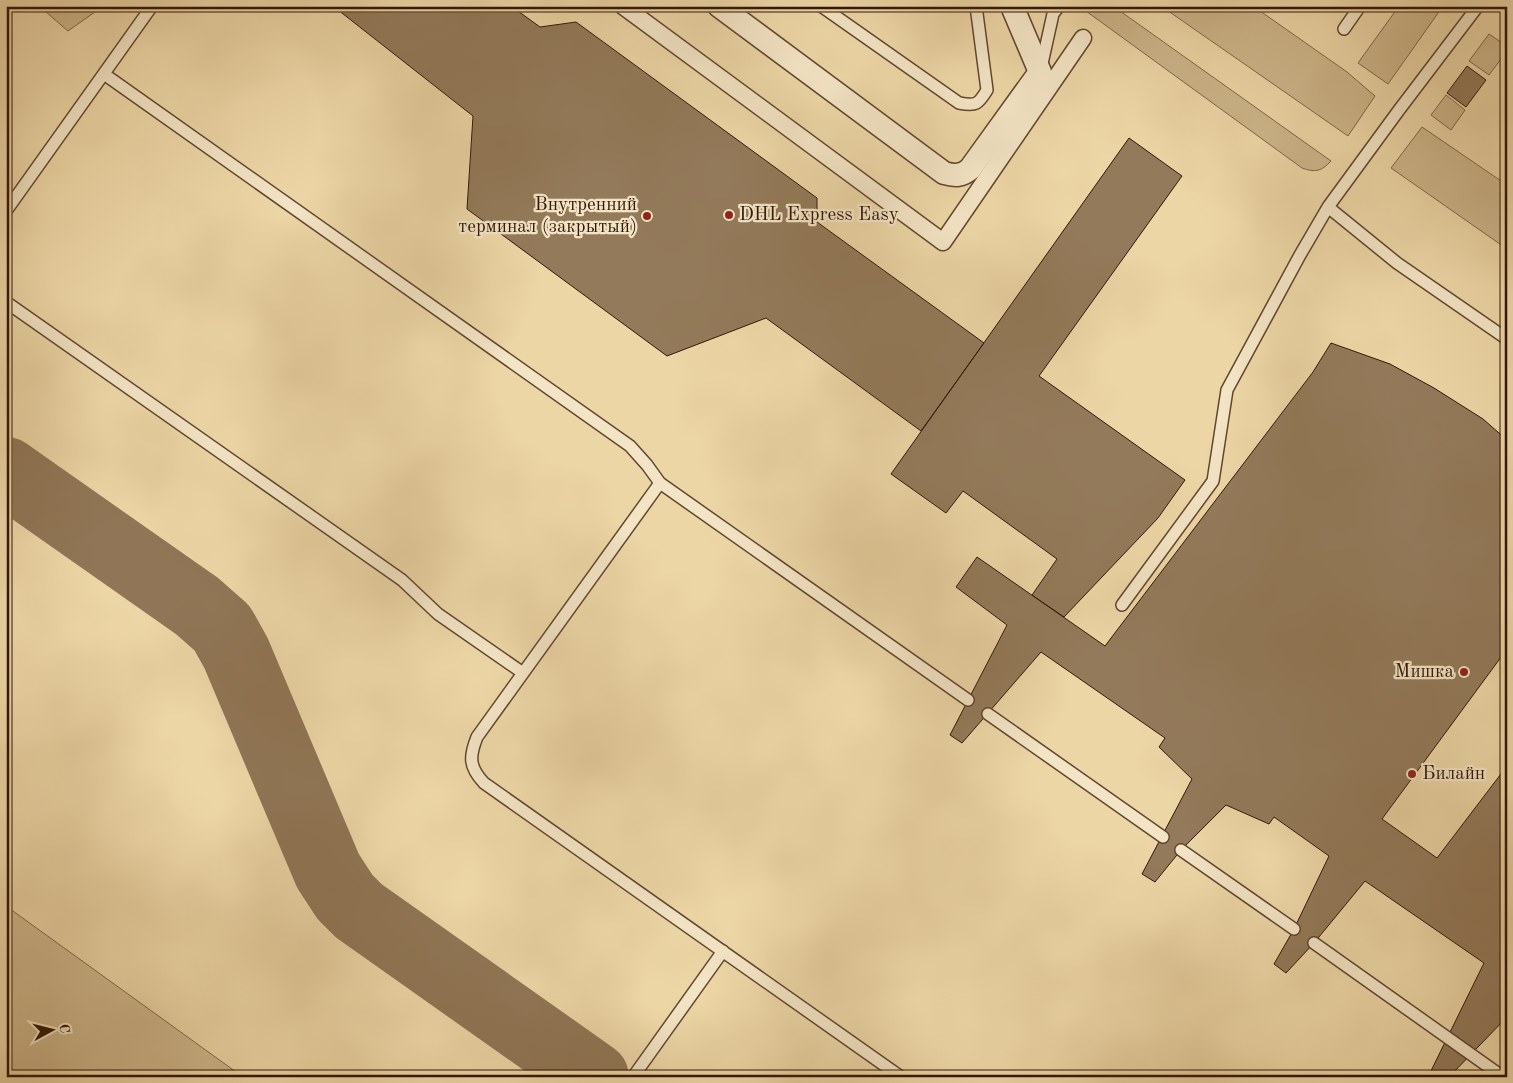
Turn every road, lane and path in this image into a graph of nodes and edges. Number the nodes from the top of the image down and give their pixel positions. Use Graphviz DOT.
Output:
graph roads {
  1 [pos="152,6"];
  2 [pos="623,6"];
  3 [pos="719,6"];
  4 [pos="822,6"];
  5 [pos="976,6"];
  6 [pos="1012,6"];
  7 [pos="1059,6"];
  8 [pos="1360,6"];
  9 [pos="1478,6"];
  10 [pos="1344,28"];
  11 [pos="1083,38"];
  12 [pos="1040,72"];
  13 [pos="104,74"];
  14 [pos="1328,207"];
  15 [pos="6,211"];
  16 [pos="6,302"];
  17 [pos="1507,339"];
  18 [pos="660,483"];
  19 [pos="1122,605"];
  20 [pos="523,673"];
  21 [pos="968,700"];
  22 [pos="988,714"];
  23 [pos="1163,837"];
  24 [pos="1182,850"];
  25 [pos="1294,929"];
  26 [pos="1314,944"];
  27 [pos="723,952"];
  28 [pos="633,1077"];
  29 [pos="901,1077"];
  30 [pos="1503,1077"];
  1 -- 13 [label="lane"];
  2 -- 11 [label="street"];
  3 -- 12 [label="street"];
  4 -- 5 [label="lane"];
  6 -- 12 [label="street"];
  7 -- 12 [label="lane"];
  8 -- 10 [label="lane"];
  9 -- 14 [label="lane"];
  13 -- 15 [label="lane"];
  13 -- 18 [label="lane"];
  14 -- 17 [label="lane"];
  14 -- 19 [label="lane"];
  16 -- 20 [label="lane"];
  18 -- 20 [label="lane"];
  18 -- 21 [label="lane"];
  20 -- 27 [label="lane"];
  22 -- 23 [label="lane"];
  24 -- 25 [label="lane"];
  26 -- 30 [label="lane"];
  27 -- 28 [label="lane"];
  27 -- 29 [label="lane"];
}
